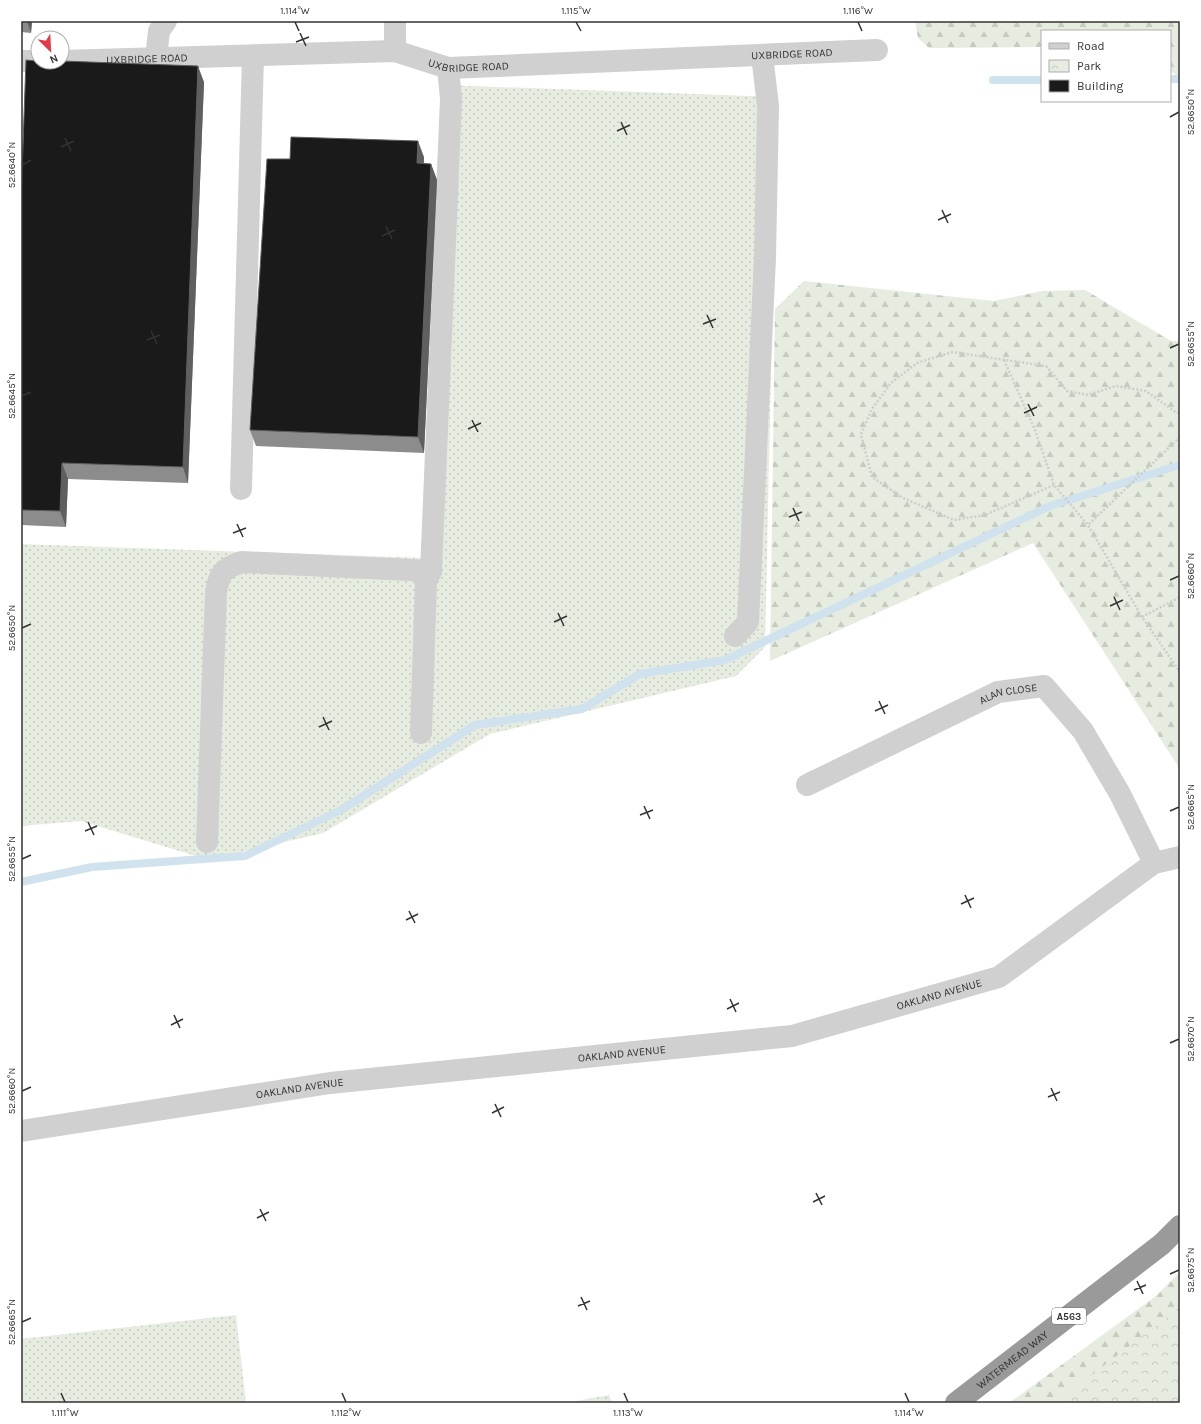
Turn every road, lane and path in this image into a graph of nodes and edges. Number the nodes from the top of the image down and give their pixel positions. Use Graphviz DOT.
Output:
graph roads {
  1 [pos="166,21"];
  2 [pos="395,21"];
  3 [pos="877,50"];
  4 [pos="395,51"];
  5 [pos="762,55"];
  6 [pos="253,56"];
  7 [pos="156,59"];
  8 [pos="70,61"];
  9 [pos="448,68"];
  10 [pos="1004,359"];
  11 [pos="1180,412"];
  12 [pos="1180,438"];
  13 [pos="1054,485"];
  14 [pos="240,489"];
  15 [pos="1088,525"];
  16 [pos="431,571"];
  17 [pos="1180,597"];
  18 [pos="1142,617"];
  19 [pos="735,636"];
  20 [pos="1180,672"];
  21 [pos="421,733"];
  22 [pos="807,786"];
  23 [pos="207,842"];
  24 [pos="1180,857"];
  25 [pos="1154,864"];
  26 [pos="21,1131"];
  27 [pos="1180,1226"];
  28 [pos="956,1403"];
  1 -- 7 [label="street"];
  2 -- 4 [label="street"];
  3 -- 5 [label="street, UXBRIDGE ROAD"];
  4 -- 6 [label="street, UXBRIDGE ROAD"];
  4 -- 9 [label="street, UXBRIDGE ROAD"];
  5 -- 9 [label="street, UXBRIDGE ROAD"];
  5 -- 19 [label="street"];
  6 -- 7 [label="street, UXBRIDGE ROAD"];
  6 -- 14 [label="street"];
  7 -- 8 [label="street, UXBRIDGE ROAD"];
  9 -- 16 [label="street"];
  10 -- 11 [label="path"];
  10 -- 13 [label="path"];
  10 -- 13 [label="path"];
  12 -- 15 [label="path"];
  13 -- 15 [label="path"];
  15 -- 18 [label="path"];
  16 -- 21 [label="street"];
  16 -- 23 [label="street"];
  17 -- 18 [label="path"];
  18 -- 20 [label="path"];
  22 -- 25 [label="street, ALAN CLOSE"];
  24 -- 25 [label="street, OAKLAND AVENUE"];
  25 -- 26 [label="street, OAKLAND AVENUE"];
  27 -- 28 [label="highway, WATERMEAD WAY / A563"];
}
